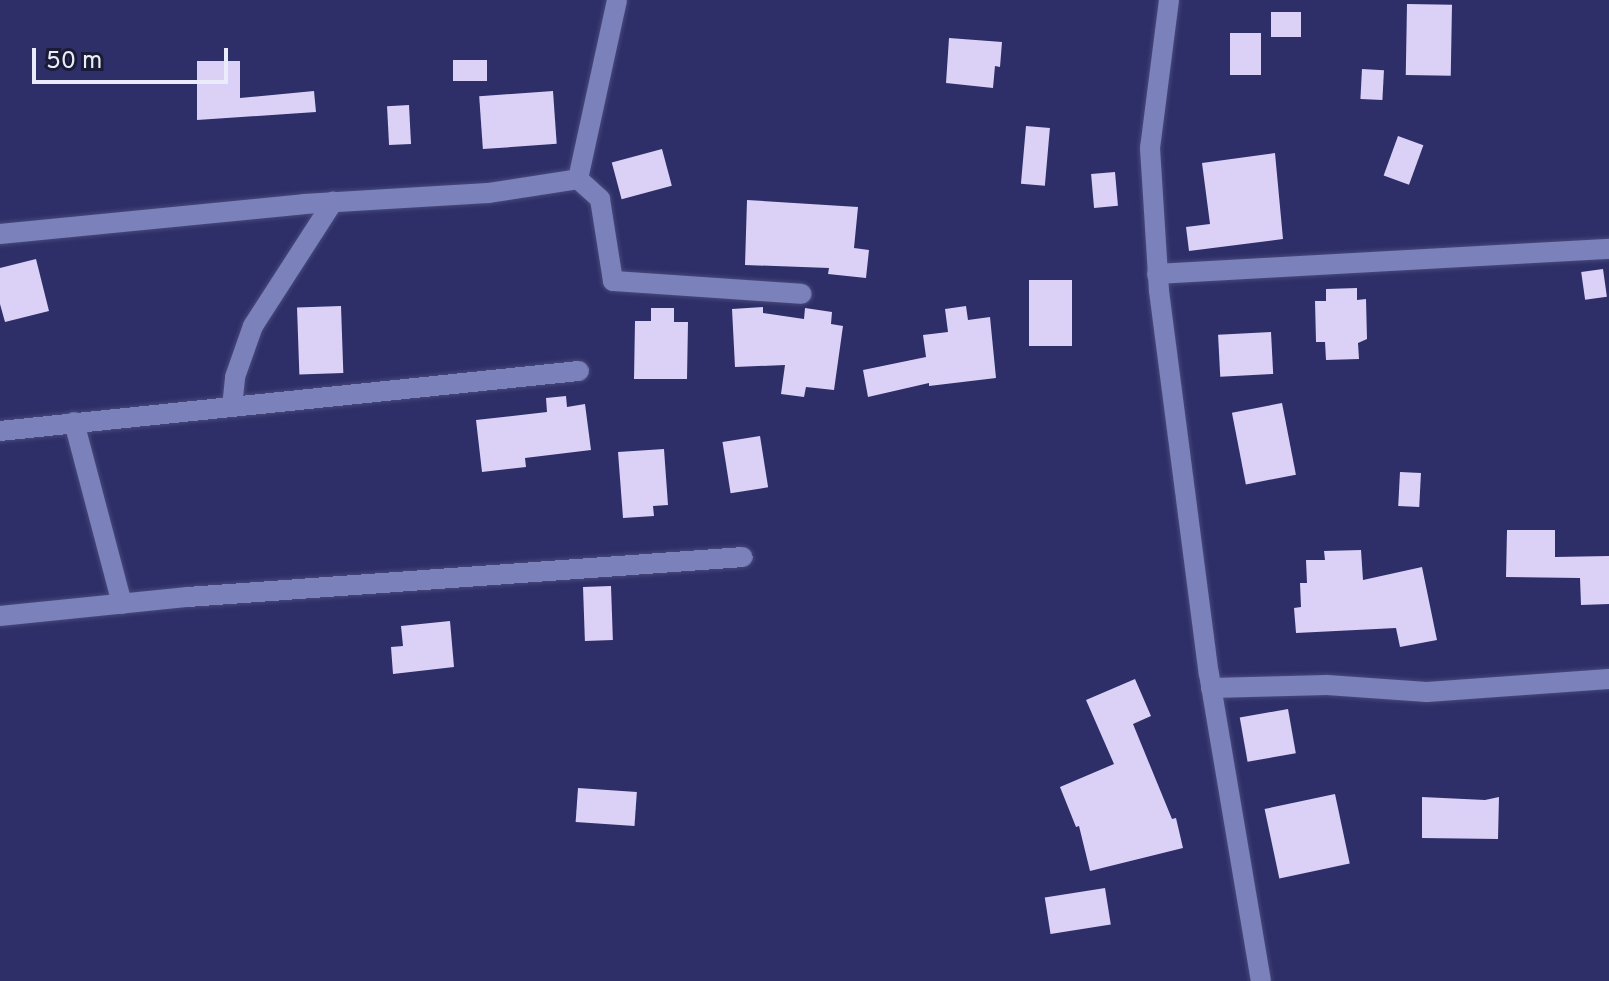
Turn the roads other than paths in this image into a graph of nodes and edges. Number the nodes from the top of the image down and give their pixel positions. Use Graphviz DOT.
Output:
graph roads {
  1 [pos="617,0"];
  2 [pos="1169,0"];
  3 [pos="578,179"];
  4 [pos="333,202"];
  5 [pos="0,234"];
  6 [pos="1609,249"];
  7 [pos="1157,274"];
  8 [pos="802,294"];
  9 [pos="579,371"];
  10 [pos="232,407"];
  11 [pos="74,422"];
  12 [pos="0,431"];
  13 [pos="743,557"];
  14 [pos="122,604"];
  15 [pos="0,616"];
  16 [pos="1609,679"];
  17 [pos="1211,688"];
  18 [pos="1261,981"];
  1 -- 3 [label="street"];
  2 -- 7 [label="street"];
  3 -- 4 [label="street"];
  3 -- 8 [label="street"];
  4 -- 5 [label="street"];
  4 -- 10 [label="street"];
  6 -- 7 [label="street"];
  7 -- 17 [label="street"];
  9 -- 10 [label="street"];
  10 -- 11 [label="street"];
  11 -- 12 [label="street"];
  11 -- 14 [label="street"];
  13 -- 14 [label="street"];
  14 -- 15 [label="street"];
  16 -- 17 [label="street"];
  17 -- 18 [label="street"];
}
